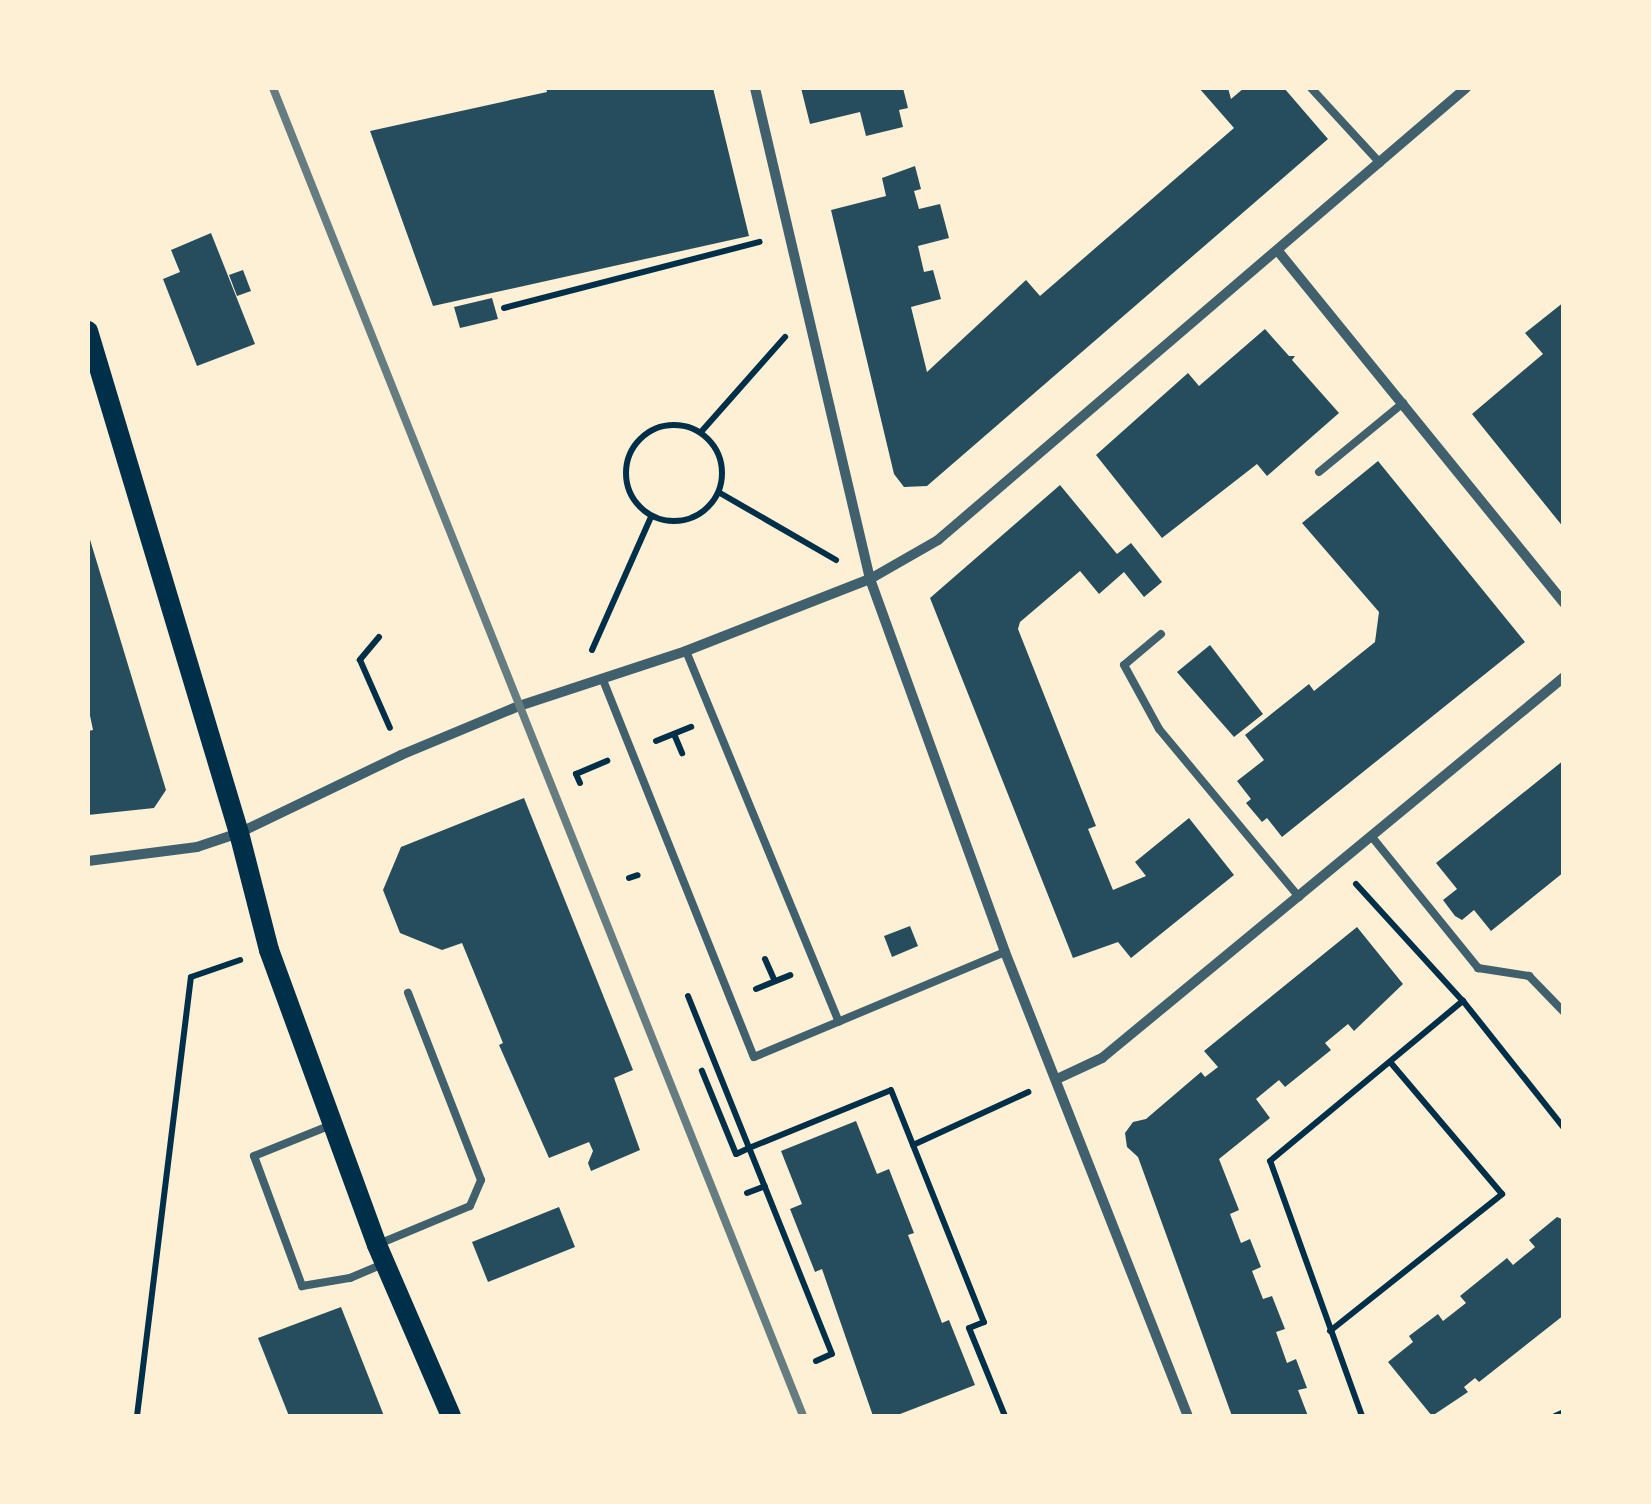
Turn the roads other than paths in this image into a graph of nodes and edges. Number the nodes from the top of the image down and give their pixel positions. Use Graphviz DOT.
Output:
graph roads {
  1 [pos="755,88"];
  2 [pos="1312,88"];
  3 [pos="1466,88"];
  4 [pos="1380,163"];
  5 [pos="1278,251"];
  6 [pos="88,331"];
  7 [pos="1403,402"];
  8 [pos="1319,472"];
  9 [pos="870,580"];
  10 [pos="1564,602"];
  11 [pos="1162,634"];
  12 [pos="686,651"];
  13 [pos="1564,677"];
  14 [pos="603,680"];
  15 [pos="239,833"];
  16 [pos="1372,837"];
  17 [pos="88,862"];
  18 [pos="1299,897"];
  19 [pos="1005,952"];
  20 [pos="408,993"];
  21 [pos="1564,1012"];
  22 [pos="838,1022"];
  23 [pos="1057,1079"];
  24 [pos="331,1125"];
  25 [pos="381,1254"];
  26 [pos="451,1416"];
  27 [pos="1188,1416"];
  1 -- 9 [label="street"];
  2 -- 4 [label="lane"];
  3 -- 4 [label="street"];
  4 -- 5 [label="street"];
  5 -- 7 [label="street"];
  5 -- 9 [label="street"];
  6 -- 15 [label="main road"];
  7 -- 8 [label="lane"];
  7 -- 10 [label="street"];
  9 -- 12 [label="street"];
  9 -- 19 [label="street"];
  11 -- 18 [label="lane"];
  12 -- 14 [label="street"];
  12 -- 22 [label="lane"];
  13 -- 16 [label="street"];
  14 -- 15 [label="street"];
  14 -- 22 [label="lane"];
  15 -- 17 [label="street"];
  15 -- 24 [label="main road"];
  16 -- 18 [label="street"];
  16 -- 21 [label="lane"];
  18 -- 23 [label="street"];
  19 -- 22 [label="lane"];
  19 -- 23 [label="street"];
  20 -- 25 [label="lane"];
  23 -- 27 [label="street"];
  24 -- 25 [label="main road"];
  24 -- 25 [label="lane"];
  25 -- 26 [label="main road"];
}
